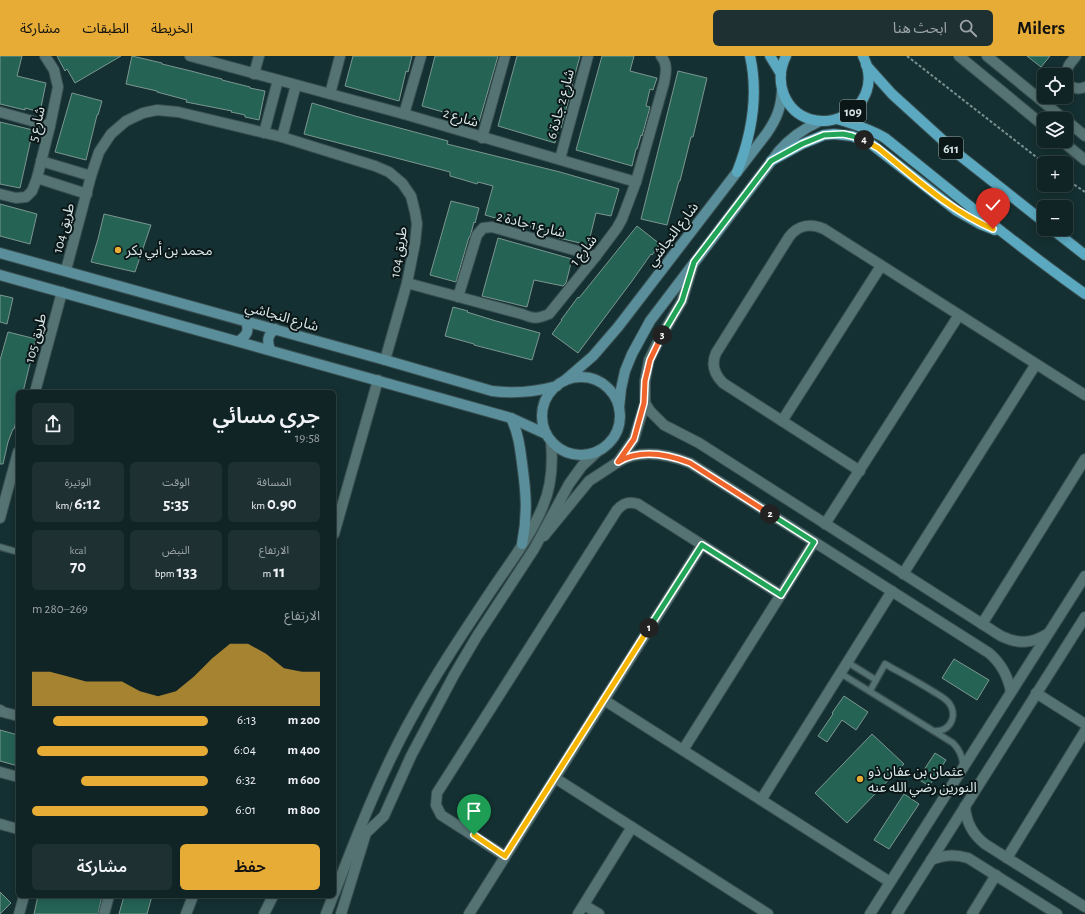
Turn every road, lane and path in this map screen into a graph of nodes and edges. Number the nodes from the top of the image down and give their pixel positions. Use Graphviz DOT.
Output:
graph roads {
  1 [pos="45,56"];
  2 [pos="190,56"];
  3 [pos="259,56"];
  4 [pos="340,56"];
  5 [pos="421,56"];
  6 [pos="504,56"];
  7 [pos="588,56"];
  8 [pos="661,56"];
  9 [pos="750,56"];
  10 [pos="770,56"];
  11 [pos="786,56"];
  12 [pos="908,56"];
  13 [pos="987,56"];
  14 [pos="1076,56"];
  15 [pos="961,57"];
  16 [pos="864,60"];
  17 [pos="1067,68"];
  18 [pos="254,74"];
  19 [pos="781,74"];
  20 [pos="278,80"];
  21 [pos="296,85"];
  22 [pos="1073,87"];
  23 [pos="1085,88"];
  24 [pos="782,90"];
  25 [pos="330,94"];
  26 [pos="0,112"];
  27 [pos="1055,112"];
  28 [pos="404,114"];
  29 [pos="837,119"];
  30 [pos="1037,120"];
  31 [pos="820,121"];
  32 [pos="50,126"];
  33 [pos="1073,126"];
  34 [pos="264,132"];
  35 [pos="1085,136"];
  36 [pos="282,137"];
  37 [pos="482,138"];
  38 [pos="1070,148"];
  39 [pos="1037,157"];
  40 [pos="560,159"];
  41 [pos="1085,160"];
  42 [pos="41,161"];
  43 [pos="771,161"];
  44 [pos="737,172"];
  45 [pos="92,176"];
  46 [pos="37,178"];
  47 [pos="636,182"];
  48 [pos="1073,184"];
  49 [pos="1085,192"];
  50 [pos="0,194"];
  51 [pos="86,194"];
  52 [pos="1037,216"];
  53 [pos="1005,234"];
  54 [pos="1061,236"];
  55 [pos="0,252"];
  56 [pos="1085,255"];
  57 [pos="596,256"];
  58 [pos="694,262"];
  59 [pos="881,266"];
  60 [pos="66,270"];
  61 [pos="0,275"];
  62 [pos="407,283"];
  63 [pos="62,292"];
  64 [pos="1085,294"];
  65 [pos="458,297"];
  66 [pos="959,315"];
  67 [pos="246,321"];
  68 [pos="275,329"];
  69 [pos="240,341"];
  70 [pos="270,350"];
  71 [pos="385,360"];
  72 [pos="1036,364"];
  73 [pos="378,380"];
  74 [pos="561,384"];
  75 [pos="35,390"];
  76 [pos="1085,395"];
  77 [pos="644,403"];
  78 [pos="619,408"];
  79 [pos="511,418"];
  80 [pos="782,421"];
  81 [pos="549,437"];
  82 [pos="598,451"];
  83 [pos="16,459"];
  84 [pos="1085,459"];
  85 [pos="618,462"];
  86 [pos="860,470"];
  87 [pos="0,518"];
  88 [pos="825,524"];
  89 [pos="336,527"];
  90 [pos="814,542"];
  91 [pos="522,544"];
  92 [pos="702,545"];
  93 [pos="0,547"];
  94 [pos="534,549"];
  95 [pos="16,551"];
  96 [pos="903,574"];
  97 [pos="1085,576"];
  98 [pos="892,591"];
  99 [pos="781,595"];
  100 [pos="1085,617"];
  101 [pos="982,624"];
  102 [pos="1048,634"];
  103 [pos="847,662"];
  104 [pos="840,673"];
  105 [pos="876,680"];
  106 [pos="870,691"];
  107 [pos="1011,692"];
  108 [pos="1036,693"];
  109 [pos="604,700"];
  110 [pos="0,710"];
  111 [pos="16,715"];
  112 [pos="1085,724"];
  113 [pos="1085,731"];
  114 [pos="935,732"];
  115 [pos="683,750"];
  116 [pos="963,768"];
  117 [pos="0,772"];
  118 [pos="16,776"];
  119 [pos="555,778"];
  120 [pos="761,800"];
  121 [pos="966,806"];
  122 [pos="0,824"];
  123 [pos="632,827"];
  124 [pos="16,828"];
  125 [pos="505,856"];
  126 [pos="1007,858"];
  127 [pos="931,860"];
  128 [pos="996,875"];
  129 [pos="890,882"];
  130 [pos="336,890"];
  131 [pos="23,898"];
  132 [pos="108,898"];
  133 [pos="192,898"];
  134 [pos="272,898"];
  135 [pos="333,898"];
  136 [pos="584,905"];
  137 [pos="1085,907"];
  138 [pos="19,914"];
  139 [pos="104,914"];
  140 [pos="186,914"];
  141 [pos="264,914"];
  142 [pos="326,914"];
  143 [pos="341,914"];
  144 [pos="468,914"];
  145 [pos="578,914"];
  146 [pos="598,914"];
  147 [pos="768,914"];
  148 [pos="870,914"];
  149 [pos="897,914"];
  150 [pos="972,914"];
  151 [pos="1057,914"];
  1 -- 32 [label="street, شارع 5"];
  2 -- 18 [label="street, شارع 2"];
  3 -- 18 [label="street"];
  4 -- 25 [label="street"];
  5 -- 28 [label="street"];
  6 -- 37 [label="street"];
  7 -- 40 [label="street, شارع 2 جادة 6"];
  8 -- 47 [label="street, شارع 1"];
  9 -- 44 [label="main road"];
  10 -- 19 [label="main road"];
  11 -- 19 [label="main road, 109"];
  12 -- 39 [label="path"];
  13 -- 27 [label="street"];
  14 -- 17 [label="street"];
  15 -- 30 [label="street"];
  16 -- 29 [label="main road, 109"];
  16 -- 52 [label="main road, 611"];
  18 -- 20 [label="street, شارع 2"];
  19 -- 24 [label="main road, 109"];
  20 -- 21 [label="street, شارع 2"];
  20 -- 34 [label="street"];
  21 -- 25 [label="street, شارع 2"];
  21 -- 36 [label="street"];
  22 -- 23 [label="street"];
  24 -- 31 [label="main road, 109"];
  24 -- 44 [label="main road, شارع النجاشي"];
  25 -- 28 [label="street, شارع 2"];
  26 -- 32 [label="street"];
  28 -- 37 [label="street, شارع 2"];
  29 -- 31 [label="main road, 109"];
  29 -- 53 [label="main road, 611"];
  31 -- 43 [label="main road"];
  32 -- 42 [label="street, شارع 5"];
  33 -- 35 [label="street"];
  34 -- 36 [label="street, طريق 104"];
  34 -- 45 [label="street, طريق 104"];
  36 -- 62 [label="street, طريق 104"];
  37 -- 40 [label="street, شارع 2"];
  38 -- 41 [label="street"];
  40 -- 47 [label="street, شارع 2"];
  42 -- 45 [label="street"];
  42 -- 46 [label="street, شارع 5"];
  43 -- 53 [label="main road"];
  43 -- 58 [label="main road"];
  44 -- 74 [label="main road, شارع النجاشي"];
  45 -- 51 [label="street, طريق 104"];
  46 -- 50 [label="street, شارع 5"];
  46 -- 51 [label="street, طريق 104"];
  47 -- 57 [label="street, شارع 1"];
  48 -- 49 [label="path"];
  51 -- 60 [label="street, طريق 104"];
  53 -- 64 [label="main road, 611"];
  54 -- 56 [label="main road"];
  55 -- 60 [label="main road, شارع النجاشي"];
  57 -- 65 [label="street, شارع 1"];
  57 -- 65 [label="street, شارع 1 جادة 2"];
  58 -- 77 [label="street"];
  58 -- 78 [label="main road"];
  59 -- 66 [label="street"];
  59 -- 80 [label="street"];
  59 -- 80 [label="street"];
  60 -- 67 [label="main road, شارع النجاشي"];
  61 -- 63 [label="main road"];
  62 -- 65 [label="street, شارع 1"];
  62 -- 71 [label="street, طريق 104"];
  63 -- 69 [label="main road"];
  63 -- 75 [label="street, طريق 105"];
  66 -- 72 [label="street"];
  66 -- 86 [label="street"];
  67 -- 68 [label="main road, شارع النجاشي"];
  67 -- 69 [label="main road"];
  68 -- 70 [label="main road"];
  68 -- 71 [label="main road, شارع النجاشي"];
  69 -- 70 [label="main road"];
  70 -- 73 [label="main road"];
  71 -- 74 [label="main road, شارع النجاشي"];
  72 -- 76 [label="street"];
  72 -- 96 [label="street"];
  73 -- 79 [label="main road"];
  73 -- 89 [label="street"];
  74 -- 78 [label="main road"];
  74 -- 81 [label="main road"];
  77 -- 85 [label="street"];
  77 -- 88 [label="street"];
  78 -- 82 [label="main road"];
  79 -- 81 [label="main road"];
  79 -- 91 [label="main road"];
  80 -- 86 [label="street"];
  81 -- 82 [label="main road"];
  81 -- 91 [label="street"];
  82 -- 94 [label="street"];
  83 -- 87 [label="street"];
  84 -- 101 [label="street"];
  85 -- 90 [label="street"];
  85 -- 94 [label="street"];
  86 -- 88 [label="street"];
  88 -- 96 [label="street"];
  90 -- 98 [label="street"];
  90 -- 99 [label="street"];
  91 -- 130 [label="street"];
  92 -- 99 [label="street"];
  92 -- 109 [label="street"];
  92 -- 125 [label="street"];
  93 -- 95 [label="lane"];
  94 -- 143 [label="street"];
  96 -- 101 [label="street"];
  97 -- 102 [label="street"];
  98 -- 103 [label="street"];
  98 -- 107 [label="street"];
  99 -- 115 [label="street"];
  100 -- 108 [label="street"];
  101 -- 102 [label="street"];
  102 -- 107 [label="street"];
  103 -- 104 [label="street"];
  103 -- 105 [label="lane"];
  104 -- 106 [label="lane"];
  104 -- 120 [label="street"];
  105 -- 106 [label="lane"];
  105 -- 114 [label="lane"];
  106 -- 114 [label="lane"];
  107 -- 116 [label="street"];
  108 -- 112 [label="street"];
  108 -- 121 [label="street"];
  109 -- 115 [label="street"];
  109 -- 119 [label="street"];
  110 -- 111 [label="street"];
  113 -- 126 [label="street"];
  114 -- 116 [label="lane"];
  115 -- 120 [label="street"];
  116 -- 129 [label="street"];
  117 -- 118 [label="street"];
  119 -- 123 [label="street"];
  119 -- 125 [label="street"];
  120 -- 129 [label="street"];
  121 -- 126 [label="street"];
  121 -- 127 [label="street"];
  122 -- 124 [label="street"];
  123 -- 136 [label="street"];
  123 -- 147 [label="street"];
  125 -- 144 [label="street"];
  126 -- 137 [label="street"];
  127 -- 128 [label="street"];
  127 -- 149 [label="street"];
  128 -- 150 [label="street"];
  128 -- 151 [label="street"];
  129 -- 148 [label="street"];
  131 -- 138 [label="street"];
  132 -- 139 [label="street"];
  133 -- 140 [label="street"];
  134 -- 141 [label="street"];
  135 -- 142 [label="street"];
  136 -- 145 [label="street"];
  136 -- 146 [label="street"];
}
